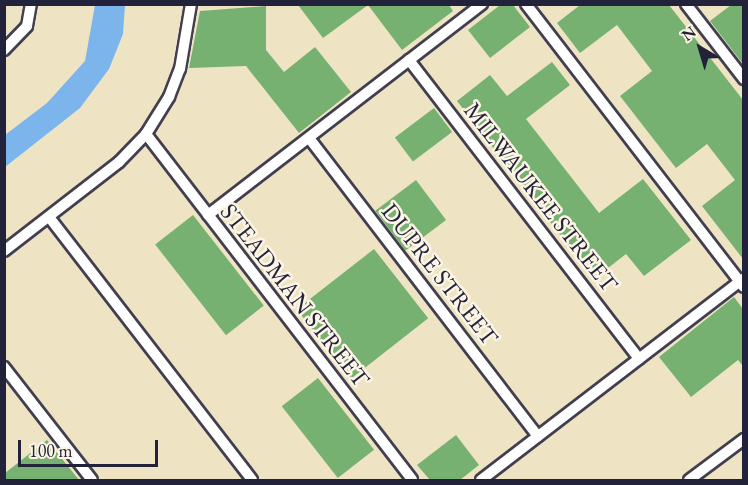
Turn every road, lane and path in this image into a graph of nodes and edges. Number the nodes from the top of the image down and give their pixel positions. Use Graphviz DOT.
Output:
graph roads {
  1 [pos="190,4"];
  2 [pos="482,4"];
  3 [pos="526,4"];
  4 [pos="687,4"];
  5 [pos="31,10"];
  6 [pos="4,50"];
  7 [pos="409,60"];
  8 [pos="744,79"];
  9 [pos="146,134"];
  10 [pos="309,138"];
  11 [pos="208,215"];
  12 [pos="49,217"];
  13 [pos="4,251"];
  14 [pos="742,282"];
  15 [pos="639,359"];
  16 [pos="4,367"];
  17 [pos="538,436"];
  18 [pos="744,439"];
  19 [pos="92,480"];
  20 [pos="252,480"];
  21 [pos="412,480"];
  22 [pos="481,480"];
  23 [pos="689,480"];
  1 -- 9 [label="street"];
  2 -- 7 [label="street"];
  3 -- 14 [label="street"];
  4 -- 8 [label="street"];
  5 -- 6 [label="street"];
  7 -- 10 [label="street"];
  7 -- 15 [label="street, MILWAUKEE STREET"];
  9 -- 11 [label="street, STEADMAN STREET"];
  9 -- 12 [label="street"];
  10 -- 11 [label="street"];
  10 -- 17 [label="street, DUPRE STREET"];
  11 -- 21 [label="street, STEADMAN STREET"];
  12 -- 13 [label="street"];
  12 -- 20 [label="street"];
  14 -- 15 [label="street"];
  15 -- 17 [label="street"];
  16 -- 19 [label="street"];
  17 -- 22 [label="street"];
  18 -- 23 [label="street"];
}
